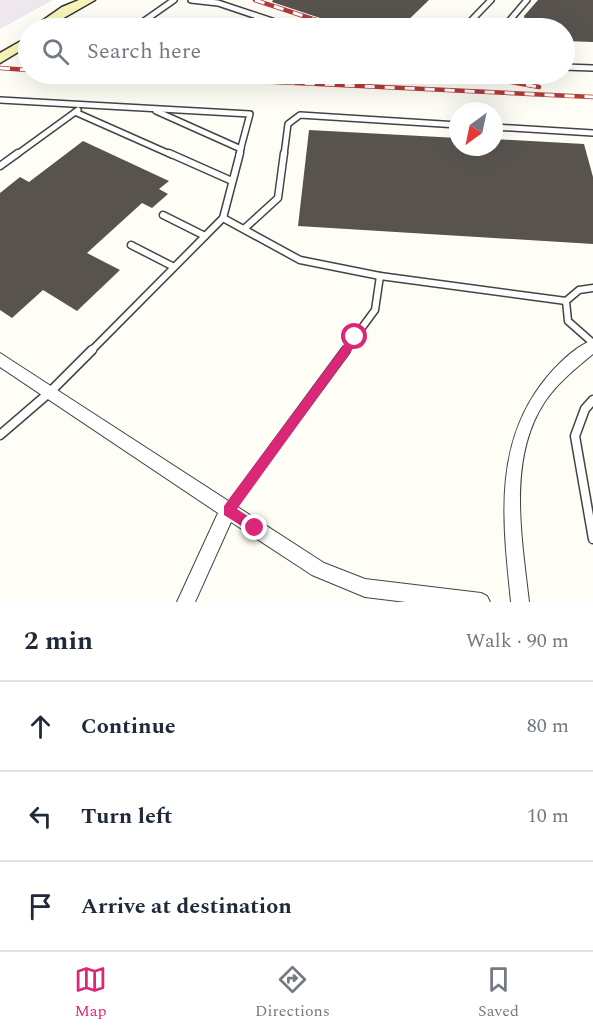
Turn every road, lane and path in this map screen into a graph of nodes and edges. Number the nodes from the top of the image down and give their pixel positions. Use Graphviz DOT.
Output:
graph roads {
  1 [pos="174,0"];
  2 [pos="191,0"];
  3 [pos="491,0"];
  4 [pos="527,0"];
  5 [pos="84,3"];
  6 [pos="54,18"];
  7 [pos="67,18"];
  8 [pos="148,18"];
  9 [pos="263,18"];
  10 [pos="474,18"];
  11 [pos="512,18"];
  12 [pos="18,40"];
  13 [pos="18,47"];
  14 [pos="0,50"];
  15 [pos="0,59"];
  16 [pos="575,67"];
  17 [pos="593,68"];
  18 [pos="0,100"];
  19 [pos="86,105"];
  20 [pos="150,108"];
  21 [pos="75,112"];
  22 [pos="449,124"];
  23 [pos="503,128"];
  24 [pos="593,133"];
  25 [pos="241,149"];
  26 [pos="0,166"];
  27 [pos="232,181"];
  28 [pos="163,215"];
  29 [pos="223,218"];
  30 [pos="244,229"];
  31 [pos="205,236"];
  32 [pos="131,244"];
  33 [pos="174,267"];
  34 [pos="380,276"];
  35 [pos="593,288"];
  36 [pos="566,301"];
  37 [pos="593,345"];
  38 [pos="0,359"];
  39 [pos="50,392"];
  40 [pos="593,400"];
  41 [pos="0,435"];
  42 [pos="228,510"];
  43 [pos="593,539"];
  44 [pos="435,599"];
  45 [pos="186,602"];
  46 [pos="481,602"];
  47 [pos="520,602"];
  1 -- 8 [label="lane"];
  2 -- 9 [label="lane"];
  3 -- 10 [label="lane"];
  4 -- 11 [label="lane"];
  5 -- 6 [label="street"];
  5 -- 7 [label="street"];
  12 -- 14 [label="street"];
  13 -- 15 [label="street"];
  16 -- 17 [label="lane"];
  18 -- 19 [label="lane"];
  19 -- 20 [label="lane"];
  19 -- 21 [label="lane"];
  20 -- 25 [label="lane"];
  20 -- 25 [label="lane"];
  21 -- 26 [label="lane"];
  21 -- 27 [label="lane"];
  22 -- 30 [label="lane"];
  23 -- 24 [label="lane"];
  25 -- 27 [label="lane"];
  27 -- 29 [label="lane"];
  28 -- 31 [label="lane"];
  29 -- 30 [label="lane"];
  29 -- 31 [label="lane"];
  30 -- 34 [label="lane"];
  31 -- 33 [label="lane"];
  32 -- 33 [label="lane"];
  33 -- 39 [label="lane"];
  34 -- 36 [label="lane"];
  34 -- 42 [label="lane"];
  35 -- 36 [label="lane"];
  36 -- 37 [label="lane"];
  37 -- 47 [label="street"];
  38 -- 39 [label="street"];
  39 -- 41 [label="lane"];
  39 -- 42 [label="street"];
  40 -- 43 [label="lane"];
  42 -- 44 [label="street"];
  42 -- 45 [label="street"];
  44 -- 46 [label="street"];
}
